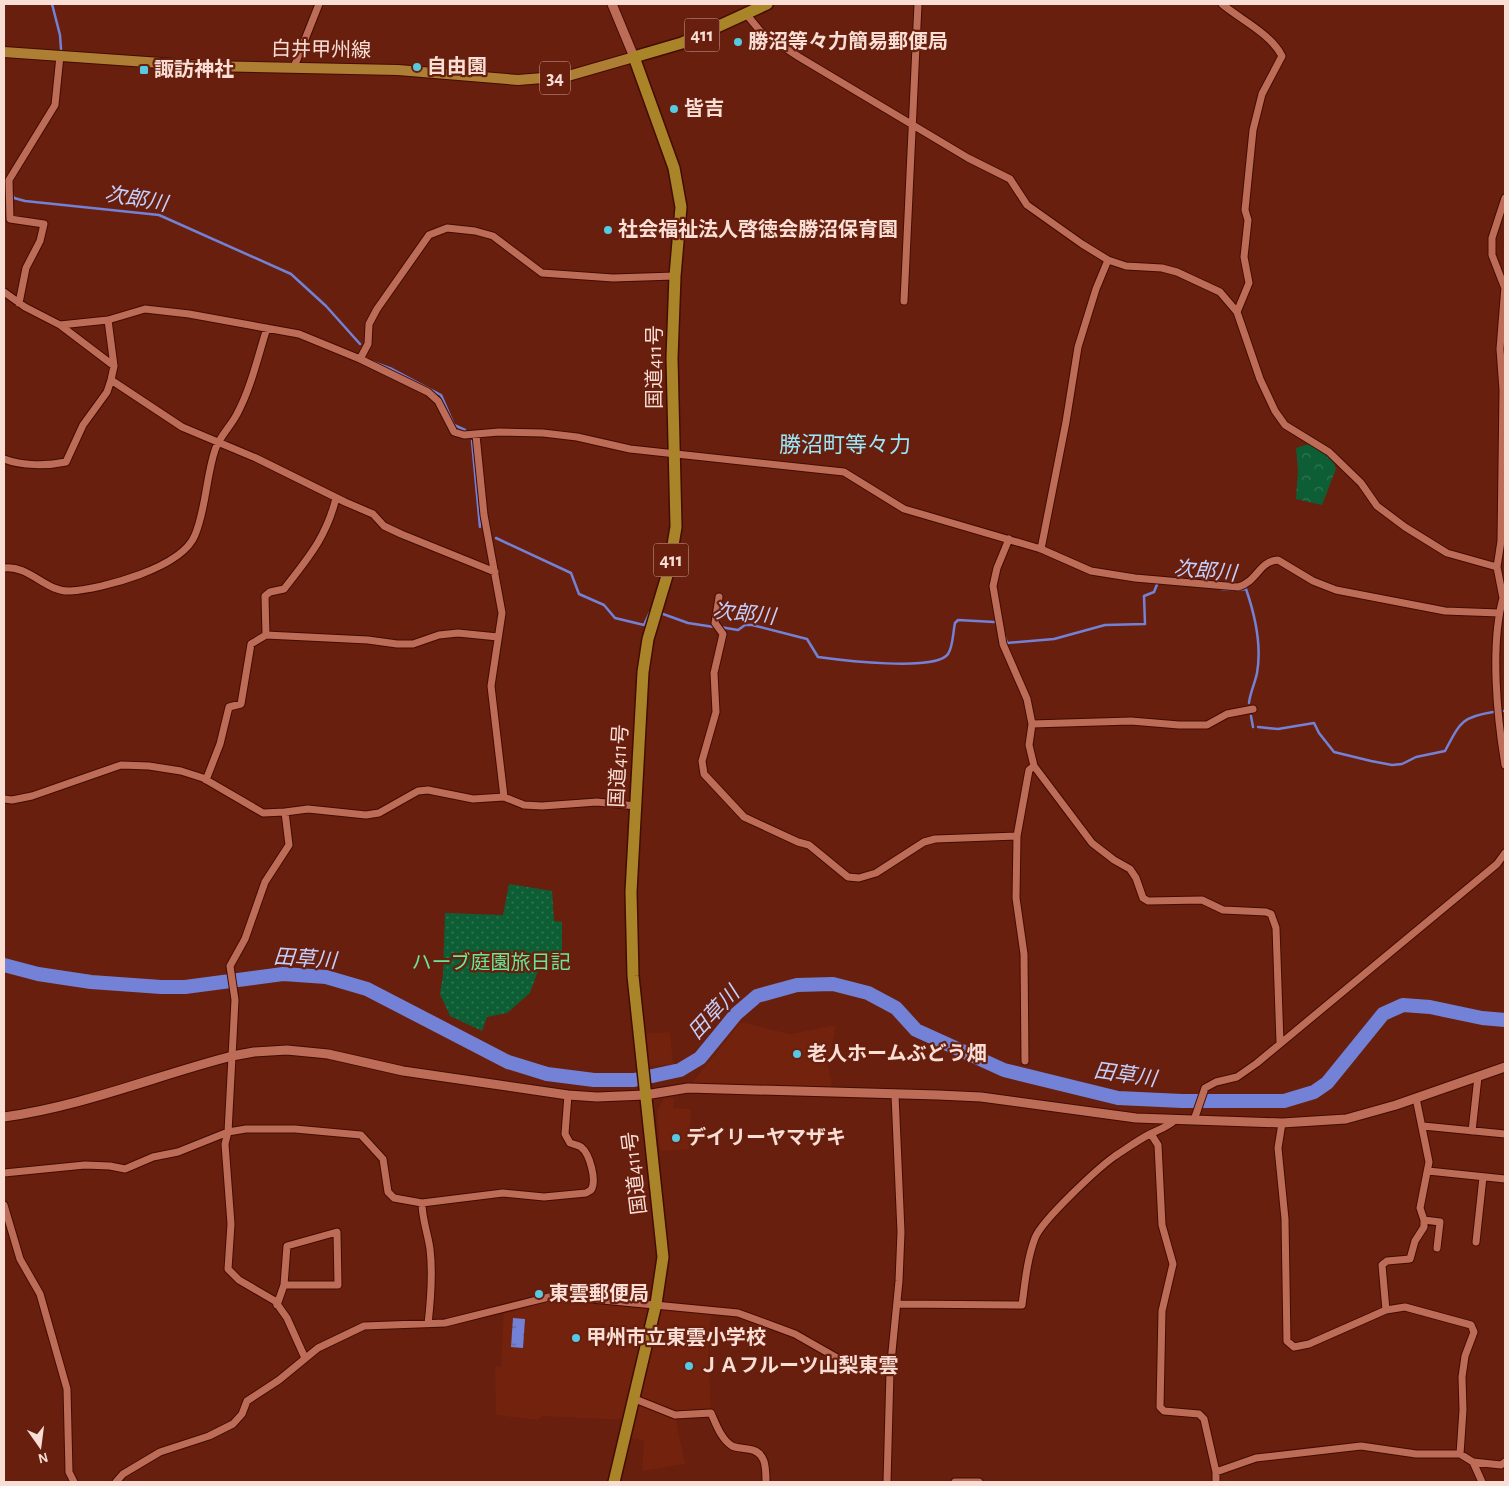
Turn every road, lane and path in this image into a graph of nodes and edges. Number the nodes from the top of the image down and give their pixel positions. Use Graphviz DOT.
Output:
graph roads {
  1 [pos="319,4"];
  2 [pos="612,4"];
  3 [pos="767,4"];
  4 [pos="918,4"];
  5 [pos="1222,4"];
  6 [pos="747,15"];
  7 [pos="4,52"];
  8 [pos="60,56"];
  9 [pos="634,57"];
  10 [pos="294,67"];
  11 [pos="912,125"];
  12 [pos="1505,198"];
  13 [pos="1108,260"];
  14 [pos="675,276"];
  15 [pos="1504,286"];
  16 [pos="4,292"];
  17 [pos="904,301"];
  18 [pos="19,303"];
  19 [pos="1237,312"];
  20 [pos="108,320"];
  21 [pos="60,325"];
  22 [pos="267,328"];
  23 [pos="360,359"];
  24 [pos="114,366"];
  25 [pos="111,380"];
  26 [pos="476,435"];
  27 [pos="219,442"];
  28 [pos="674,454"];
  29 [pos="4,459"];
  30 [pos="336,498"];
  31 [pos="1009,539"];
  32 [pos="1503,541"];
  33 [pos="1041,549"];
  34 [pos="1497,567"];
  35 [pos="4,568"];
  36 [pos="495,572"];
  37 [pos="719,597"];
  38 [pos="1504,600"];
  39 [pos="1499,613"];
  40 [pos="266,635"];
  41 [pos="498,637"];
  42 [pos="1253,709"];
  43 [pos="1032,724"];
  44 [pos="1505,765"];
  45 [pos="1034,766"];
  46 [pos="206,780"];
  47 [pos="504,797"];
  48 [pos="4,799"];
  49 [pos="636,806"];
  50 [pos="285,812"];
  51 [pos="1017,836"];
  52 [pos="1505,853"];
  53 [pos="1280,1043"];
  54 [pos="232,1056"];
  55 [pos="1025,1061"];
  56 [pos="1505,1067"];
  57 [pos="1478,1077"];
  58 [pos="644,1089"];
  59 [pos="568,1095"];
  60 [pos="895,1095"];
  61 [pos="1416,1098"];
  62 [pos="1195,1115"];
  63 [pos="4,1118"];
  64 [pos="1176,1119"];
  65 [pos="1282,1123"];
  66 [pos="1423,1126"];
  67 [pos="1472,1131"];
  68 [pos="228,1132"];
  69 [pos="1151,1134"];
  70 [pos="1505,1134"];
  71 [pos="1428,1171"];
  72 [pos="4,1173"];
  73 [pos="1483,1177"];
  74 [pos="1505,1179"];
  75 [pos="422,1203"];
  76 [pos="4,1206"];
  77 [pos="1424,1220"];
  78 [pos="1476,1242"];
  79 [pos="1437,1248"];
  80 [pos="284,1285"];
  81 [pos="656,1304"];
  82 [pos="897,1304"];
  83 [pos="277,1305"];
  84 [pos="1386,1310"];
  85 [pos="428,1324"];
  86 [pos="305,1358"];
  87 [pos="890,1372"];
  88 [pos="635,1399"];
  89 [pos="1460,1454"];
  90 [pos="1473,1462"];
  91 [pos="1505,1462"];
  92 [pos="1216,1472"];
  93 [pos="74,1482"];
  94 [pos="116,1482"];
  95 [pos="614,1482"];
  96 [pos="766,1482"];
  97 [pos="888,1482"];
  98 [pos="955,1482"];
  99 [pos="979,1482"];
  100 [pos="1216,1482"];
  101 [pos="1482,1482"];
  1 -- 10 [label="street"];
  2 -- 9 [label="street"];
  3 -- 6 [label="highway, 411"];
  4 -- 11 [label="street"];
  5 -- 19 [label="street"];
  6 -- 9 [label="highway, 411"];
  6 -- 11 [label="street"];
  7 -- 8 [label="main road, 白井甲州線 / 34"];
  8 -- 10 [label="main road, 白井甲州線 / 34"];
  8 -- 18 [label="street"];
  9 -- 10 [label="main road, 白井甲州線 / 34"];
  9 -- 14 [label="highway, 国道411号 / 411"];
  11 -- 13 [label="street"];
  11 -- 17 [label="street"];
  12 -- 15 [label="street"];
  13 -- 19 [label="street"];
  13 -- 33 [label="street"];
  14 -- 23 [label="street"];
  14 -- 28 [label="highway, 国道411号 / 411"];
  15 -- 32 [label="street"];
  16 -- 18 [label="street"];
  18 -- 21 [label="street"];
  19 -- 34 [label="street"];
  20 -- 21 [label="street"];
  20 -- 22 [label="street"];
  20 -- 24 [label="street"];
  21 -- 24 [label="street"];
  22 -- 23 [label="street"];
  22 -- 27 [label="street"];
  23 -- 26 [label="street"];
  24 -- 25 [label="street"];
  25 -- 27 [label="street"];
  25 -- 29 [label="street"];
  26 -- 28 [label="street"];
  26 -- 36 [label="street"];
  27 -- 30 [label="street"];
  27 -- 35 [label="street"];
  28 -- 31 [label="street"];
  28 -- 49 [label="highway, 国道411号 / 411"];
  30 -- 36 [label="street"];
  30 -- 40 [label="street"];
  31 -- 33 [label="street"];
  31 -- 43 [label="street"];
  32 -- 34 [label="street"];
  33 -- 39 [label="street"];
  34 -- 38 [label="street"];
  36 -- 41 [label="street"];
  37 -- 51 [label="street"];
  38 -- 39 [label="street"];
  39 -- 44 [label="street"];
  40 -- 41 [label="street"];
  40 -- 46 [label="street"];
  41 -- 47 [label="street"];
  42 -- 43 [label="street"];
  43 -- 45 [label="street"];
  45 -- 51 [label="street"];
  45 -- 53 [label="street"];
  46 -- 48 [label="street"];
  46 -- 50 [label="street"];
  47 -- 49 [label="street"];
  47 -- 50 [label="street"];
  49 -- 58 [label="highway, 国道411号 / 411"];
  50 -- 54 [label="street"];
  51 -- 55 [label="street"];
  52 -- 53 [label="street"];
  53 -- 62 [label="street"];
  54 -- 59 [label="street"];
  54 -- 63 [label="street"];
  54 -- 68 [label="street"];
  56 -- 57 [label="street"];
  57 -- 61 [label="street"];
  57 -- 67 [label="street"];
  58 -- 59 [label="street"];
  58 -- 60 [label="street"];
  58 -- 81 [label="highway, 国道411号 / 411"];
  59 -- 75 [label="street"];
  60 -- 64 [label="street"];
  60 -- 82 [label="street"];
  61 -- 65 [label="street"];
  61 -- 66 [label="street"];
  62 -- 64 [label="street"];
  62 -- 65 [label="street"];
  64 -- 69 [label="street"];
  65 -- 84 [label="street"];
  66 -- 67 [label="street"];
  66 -- 71 [label="street"];
  67 -- 70 [label="street"];
  68 -- 72 [label="street"];
  68 -- 75 [label="street"];
  68 -- 83 [label="street"];
  69 -- 82 [label="street"];
  69 -- 92 [label="street"];
  71 -- 73 [label="street"];
  71 -- 77 [label="street"];
  73 -- 74 [label="street"];
  73 -- 78 [label="street"];
  75 -- 85 [label="street"];
  76 -- 93 [label="street"];
  77 -- 79 [label="street"];
  77 -- 84 [label="street"];
  80 -- 80 [label="street"];
  80 -- 83 [label="street"];
  81 -- 85 [label="street"];
  81 -- 87 [label="street"];
  81 -- 88 [label="highway, 国道411号 / 411"];
  82 -- 87 [label="street"];
  83 -- 86 [label="street"];
  84 -- 89 [label="street"];
  85 -- 86 [label="street"];
  86 -- 94 [label="street"];
  87 -- 97 [label="street"];
  88 -- 95 [label="highway, 国道411号 / 411"];
  88 -- 96 [label="street"];
  89 -- 90 [label="street"];
  89 -- 92 [label="street"];
  90 -- 91 [label="street"];
  90 -- 101 [label="street"];
  92 -- 100 [label="street"];
  98 -- 99 [label="street"];
}
